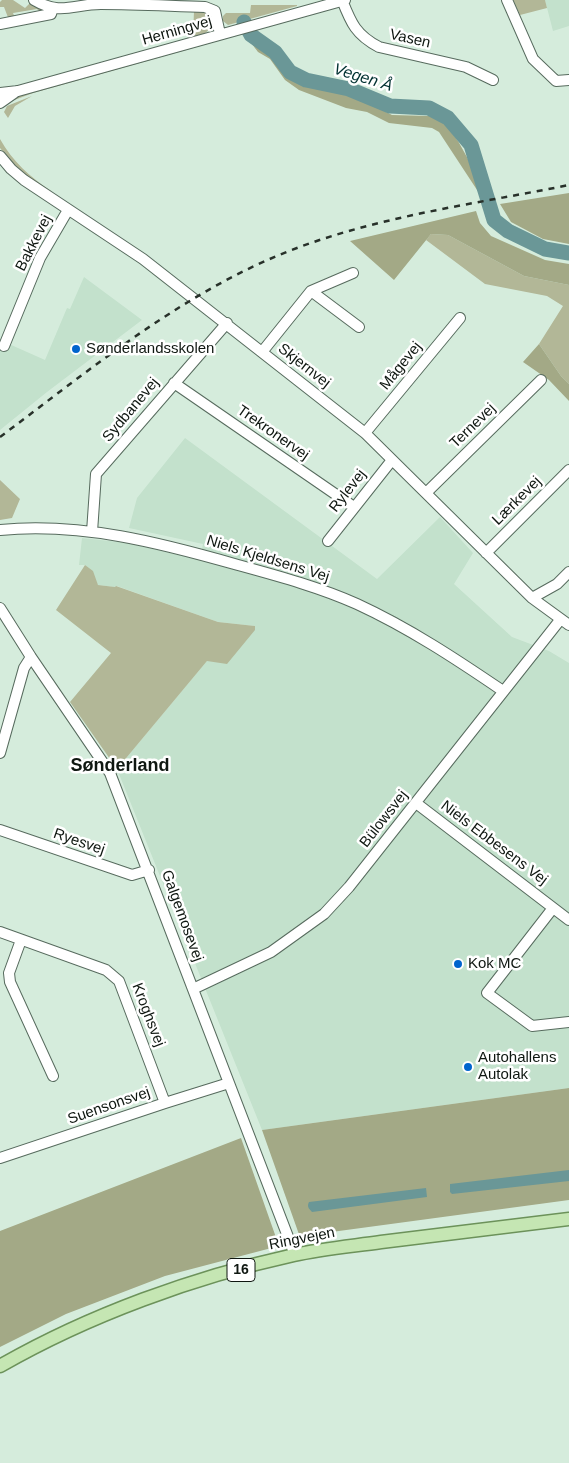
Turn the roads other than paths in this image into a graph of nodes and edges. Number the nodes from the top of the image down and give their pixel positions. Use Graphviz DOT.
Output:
graph roads {
  1 [pos="34,0"];
  2 [pos="343,0"];
  3 [pos="507,0"];
  4 [pos="52,8"];
  5 [pos="0,24"];
  6 [pos="220,34"];
  7 [pos="493,80"];
  8 [pos="569,80"];
  9 [pos="18,91"];
  10 [pos="0,93"];
  11 [pos="0,103"];
  12 [pos="0,156"];
  13 [pos="68,210"];
  14 [pos="353,273"];
  15 [pos="311,290"];
  16 [pos="460,318"];
  17 [pos="227,323"];
  18 [pos="358,327"];
  19 [pos="4,346"];
  20 [pos="262,352"];
  21 [pos="541,380"];
  22 [pos="174,383"];
  23 [pos="365,433"];
  24 [pos="392,460"];
  25 [pos="569,470"];
  26 [pos="426,493"];
  27 [pos="354,507"];
  28 [pos="0,530"];
  29 [pos="92,532"];
  30 [pos="328,542"];
  31 [pos="486,552"];
  32 [pos="569,572"];
  33 [pos="532,598"];
  34 [pos="0,608"];
  35 [pos="564,623"];
  36 [pos="31,657"];
  37 [pos="503,691"];
  38 [pos="0,753"];
  39 [pos="416,803"];
  40 [pos="0,830"];
  41 [pos="149,870"];
  42 [pos="553,908"];
  43 [pos="569,920"];
  44 [pos="0,932"];
  45 [pos="21,940"];
  46 [pos="192,989"];
  47 [pos="569,1022"];
  48 [pos="53,1076"];
  49 [pos="229,1083"];
  50 [pos="165,1103"];
  51 [pos="0,1158"];
  52 [pos="569,1219"];
  53 [pos="295,1255"];
  54 [pos="0,1366"];
  1 -- 4 [label="street"];
  2 -- 6 [label="street, Herningvej"];
  2 -- 7 [label="street, Vasen"];
  3 -- 8 [label="street"];
  4 -- 5 [label="street"];
  4 -- 6 [label="street"];
  6 -- 9 [label="street, Herningvej"];
  9 -- 10 [label="street, Herningvej"];
  9 -- 11 [label="street, Herningvej"];
  12 -- 13 [label="street, Skjernvej"];
  13 -- 17 [label="street, Skjernvej"];
  13 -- 19 [label="street, Bakkevej"];
  14 -- 15 [label="street"];
  15 -- 18 [label="street"];
  15 -- 20 [label="street"];
  16 -- 23 [label="street, Mågevej"];
  17 -- 20 [label="street, Skjernvej"];
  17 -- 22 [label="street, Sydbanevej"];
  20 -- 23 [label="street, Skjernvej"];
  21 -- 26 [label="street, Ternevej"];
  22 -- 27 [label="street, Trekronervej"];
  22 -- 29 [label="street, Sydbanevej"];
  23 -- 24 [label="street, Skjernvej"];
  24 -- 26 [label="street, Skjernvej"];
  24 -- 27 [label="street, Rylevej"];
  25 -- 31 [label="street, Lærkevej"];
  26 -- 31 [label="street, Skjernvej"];
  27 -- 30 [label="street, Rylevej"];
  28 -- 29 [label="street, Niels Kjeldsens Vej"];
  29 -- 37 [label="street, Niels Kjeldsens Vej"];
  31 -- 33 [label="street, Skjernvej"];
  32 -- 33 [label="street"];
  33 -- 35 [label="street, Skjernvej"];
  34 -- 36 [label="street, Galgemosevej"];
  35 -- 37 [label="street, Bülowsvej"];
  36 -- 38 [label="street"];
  36 -- 41 [label="street, Galgemosevej"];
  37 -- 39 [label="street, Bülowsvej"];
  39 -- 42 [label="street, Niels Ebbesens Vej"];
  39 -- 46 [label="street, Bülowsvej"];
  40 -- 41 [label="street, Ryesvej"];
  41 -- 46 [label="street, Galgemosevej"];
  42 -- 43 [label="street, Niels Ebbesens Vej"];
  42 -- 47 [label="street"];
  44 -- 45 [label="street, Kroghsvej"];
  45 -- 48 [label="street"];
  45 -- 50 [label="street, Kroghsvej"];
  46 -- 49 [label="street, Galgemosevej"];
  49 -- 50 [label="street, Suensonsvej"];
  49 -- 53 [label="street, Galgemosevej"];
  50 -- 51 [label="street, Suensonsvej"];
  52 -- 53 [label="main road, Ringvejen / 16"];
  53 -- 54 [label="main road, Ringvejen / 16"];
}
